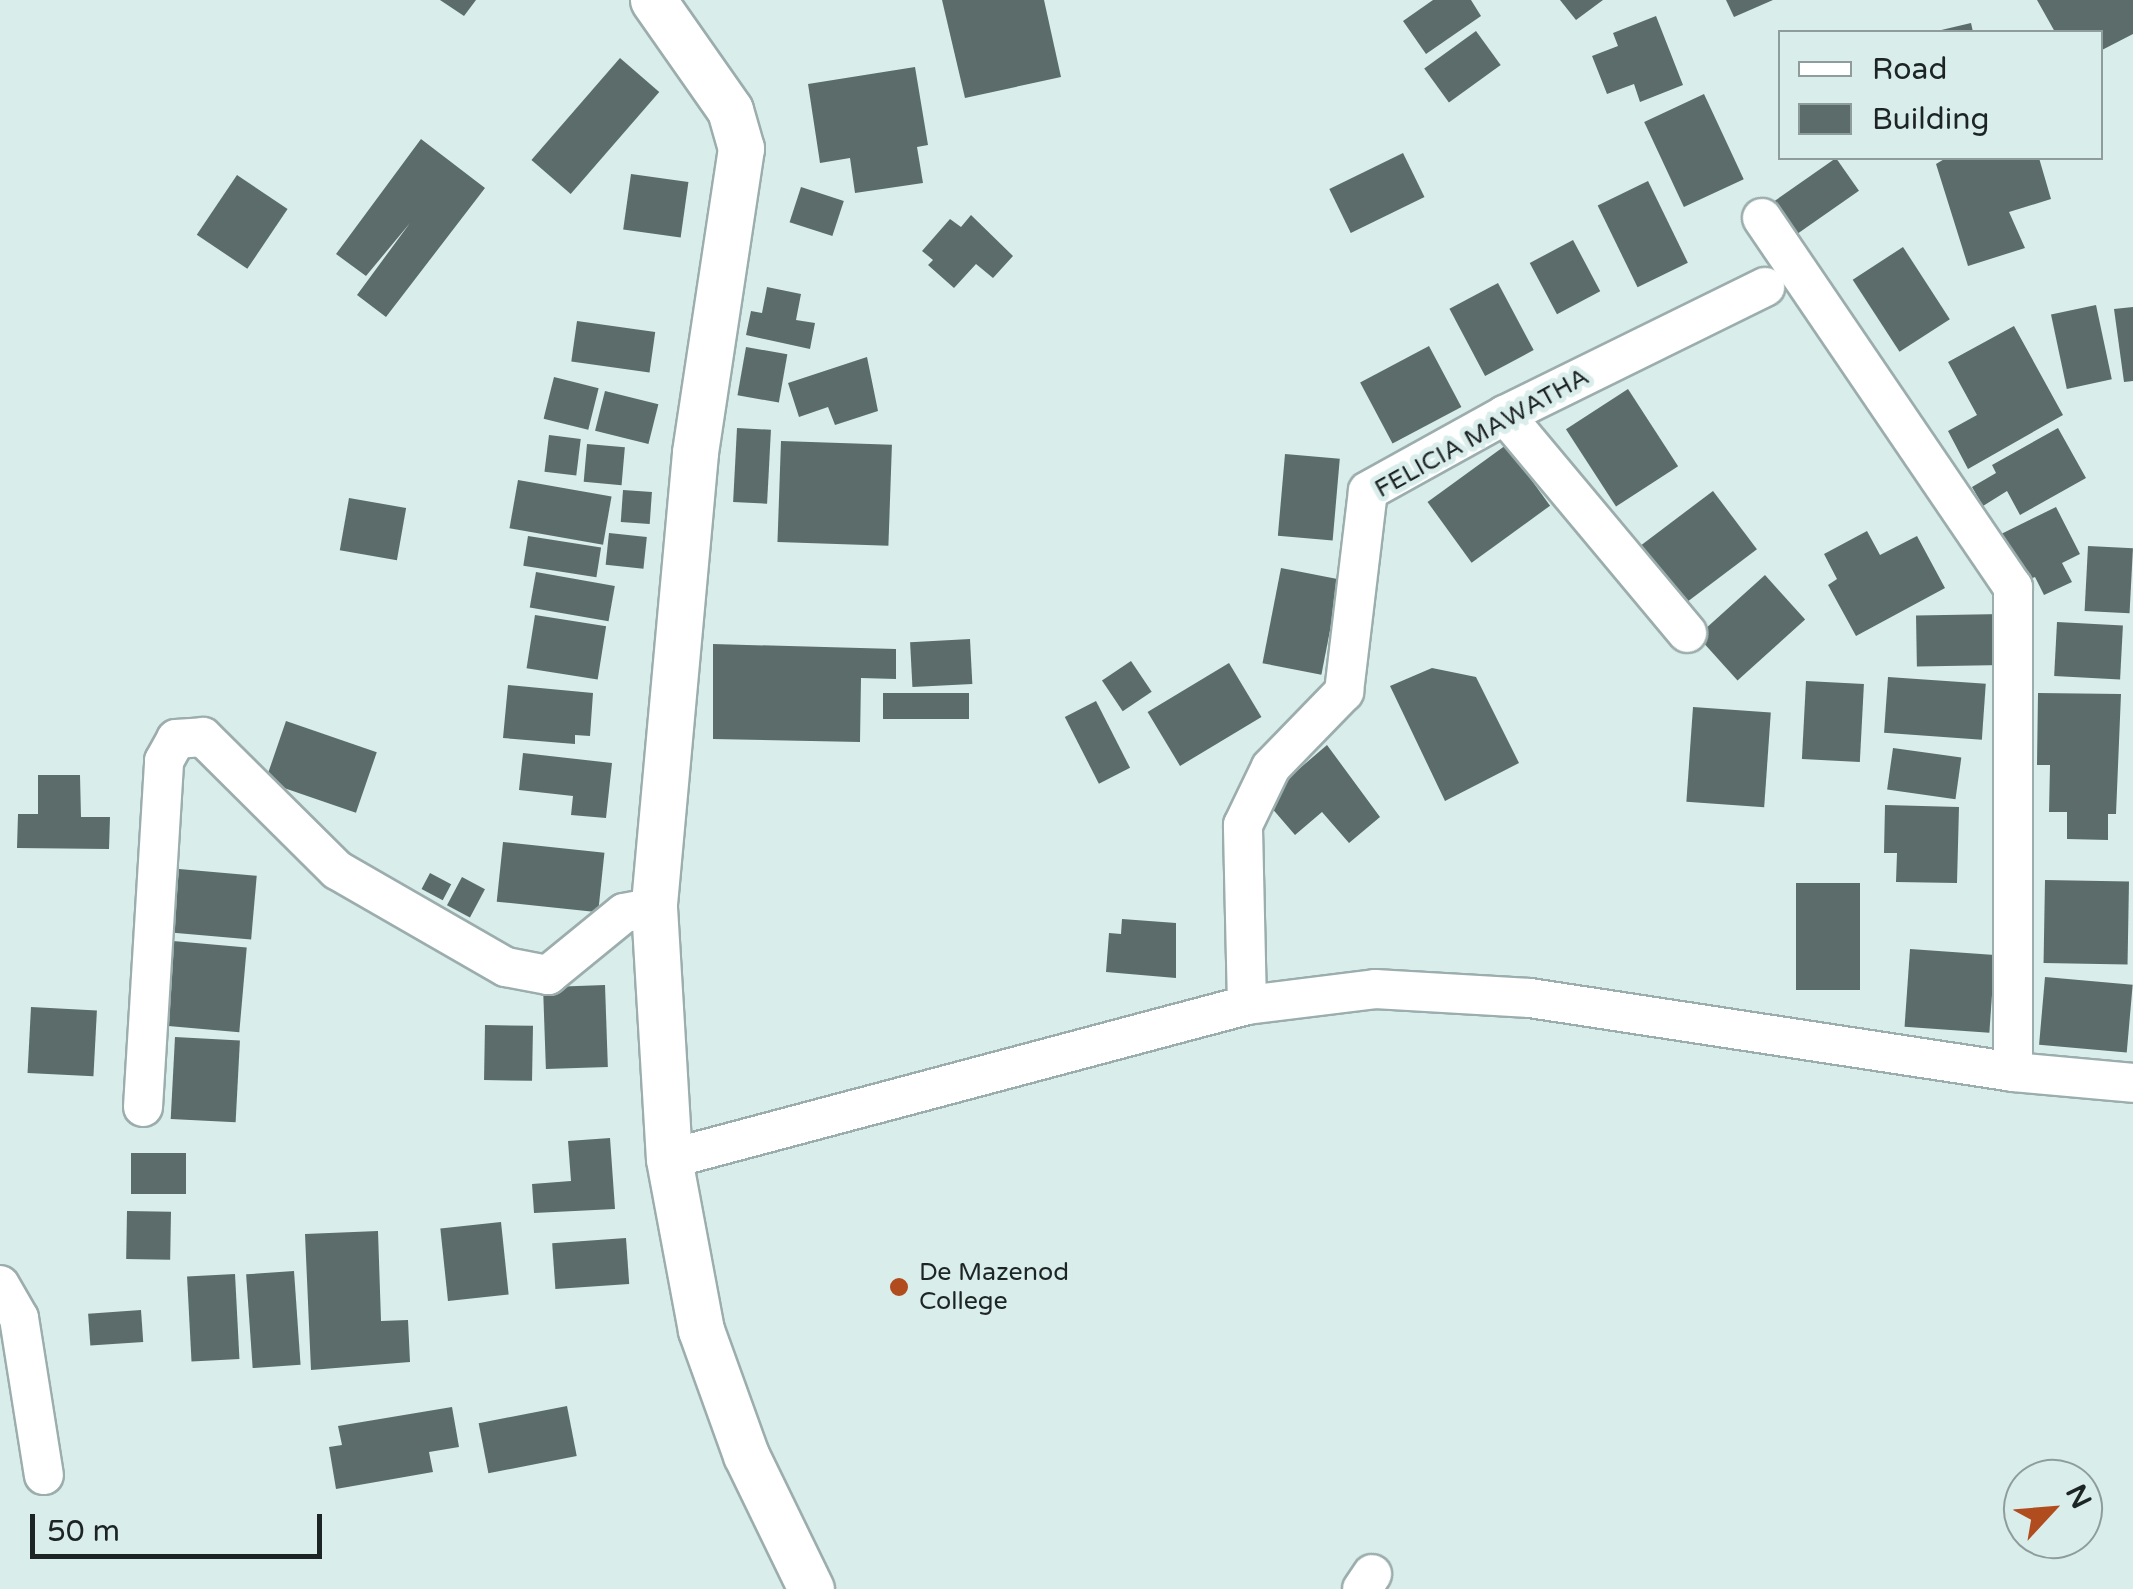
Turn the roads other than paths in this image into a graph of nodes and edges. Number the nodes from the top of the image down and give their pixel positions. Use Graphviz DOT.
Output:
graph roads {
  1 [pos="653,0"];
  2 [pos="1762,218"];
  3 [pos="1765,287"];
  4 [pos="1505,415"];
  5 [pos="1687,633"];
  6 [pos="654,907"];
  7 [pos="1247,1006"];
  8 [pos="2013,1072"];
  9 [pos="2133,1083"];
  10 [pos="143,1107"];
  11 [pos="669,1159"];
  12 [pos="0,1285"];
  13 [pos="44,1475"];
  14 [pos="811,1589"];
  1 -- 6 [label="street"];
  2 -- 8 [label="street"];
  3 -- 4 [label="street, FELICIA MAWATHA"];
  4 -- 5 [label="street"];
  4 -- 7 [label="street, FELICIA MAWATHA"];
  6 -- 10 [label="street"];
  6 -- 11 [label="street"];
  7 -- 8 [label="street"];
  7 -- 11 [label="street"];
  8 -- 9 [label="street"];
  11 -- 14 [label="street"];
  12 -- 13 [label="street"];
}
